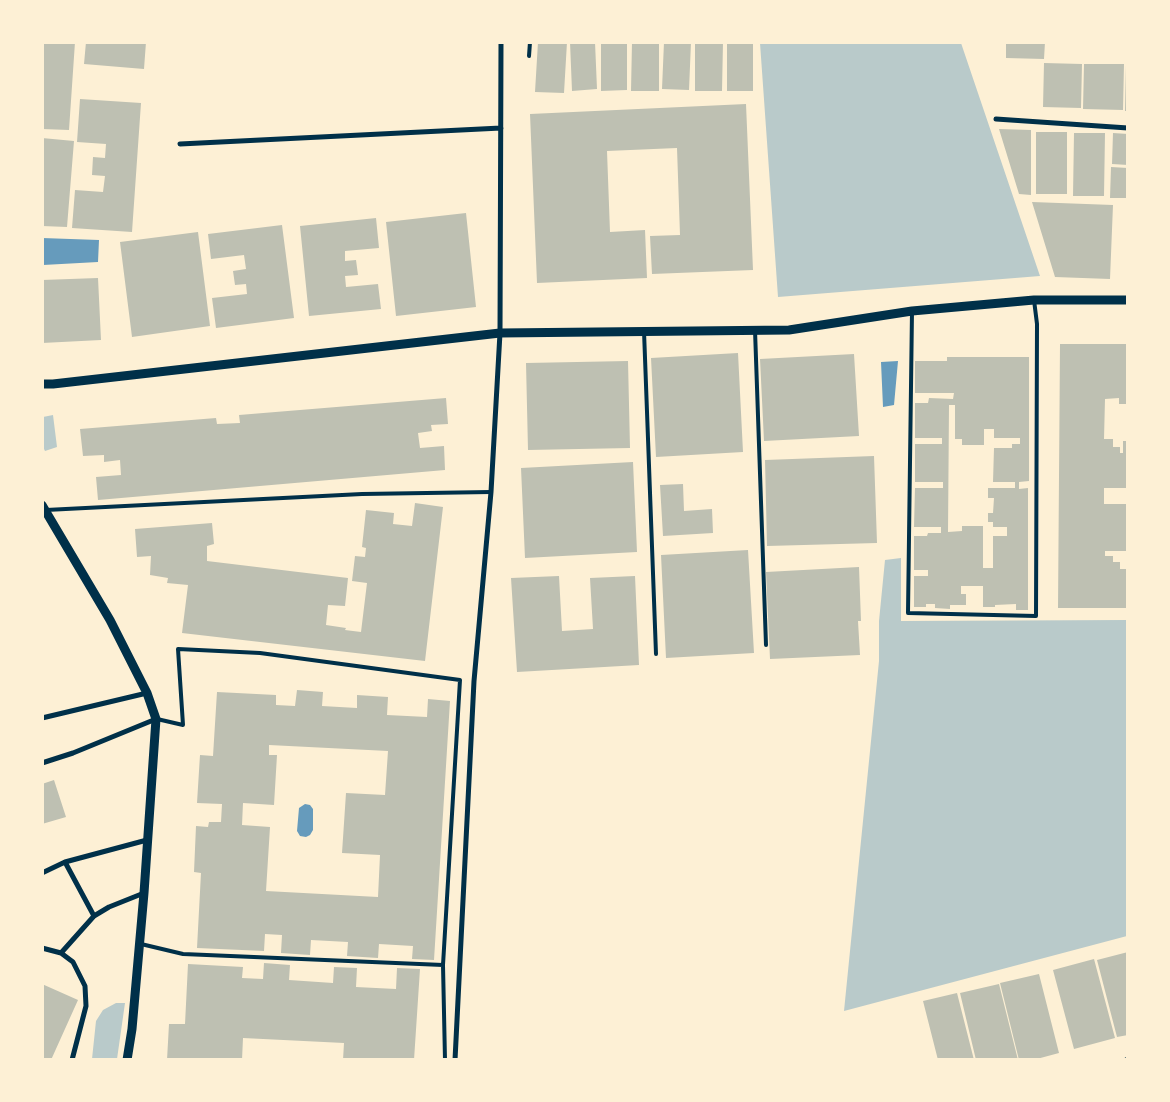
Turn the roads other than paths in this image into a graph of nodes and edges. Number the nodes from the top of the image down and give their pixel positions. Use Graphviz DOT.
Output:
graph roads {
  1 [pos="502,42"];
  2 [pos="530,42"];
  3 [pos="529,56"];
  4 [pos="996,119"];
  5 [pos="501,128"];
  6 [pos="1128,128"];
  7 [pos="180,144"];
  8 [pos="1034,300"];
  9 [pos="1128,300"];
  10 [pos="912,311"];
  11 [pos="755,330"];
  12 [pos="644,331"];
  13 [pos="500,333"];
  14 [pos="42,384"];
  15 [pos="491,492"];
  16 [pos="44,508"];
  17 [pos="766,645"];
  18 [pos="656,654"];
  19 [pos="147,693"];
  20 [pos="42,718"];
  21 [pos="156,719"];
  22 [pos="42,763"];
  23 [pos="148,840"];
  24 [pos="65,862"];
  25 [pos="42,873"];
  26 [pos="144,893"];
  27 [pos="94,916"];
  28 [pos="139,943"];
  29 [pos="42,948"];
  30 [pos="61,953"];
  31 [pos="443,965"];
  32 [pos="72,1060"];
  33 [pos="127,1060"];
  34 [pos="445,1060"];
  35 [pos="455,1060"];
  1 -- 5 [label="street"];
  2 -- 3 [label="lane"];
  4 -- 6 [label="street"];
  5 -- 7 [label="street"];
  5 -- 13 [label="street"];
  8 -- 9 [label="street"];
  8 -- 10 [label="street"];
  8 -- 10 [label="lane"];
  10 -- 11 [label="street"];
  11 -- 12 [label="street"];
  11 -- 17 [label="lane"];
  12 -- 13 [label="street"];
  12 -- 18 [label="lane"];
  13 -- 14 [label="street"];
  13 -- 15 [label="street"];
  15 -- 16 [label="lane"];
  15 -- 35 [label="street"];
  16 -- 19 [label="street"];
  19 -- 20 [label="street"];
  19 -- 21 [label="street"];
  21 -- 22 [label="street"];
  21 -- 23 [label="street"];
  21 -- 31 [label="lane"];
  23 -- 24 [label="street"];
  23 -- 26 [label="street"];
  24 -- 25 [label="street"];
  24 -- 27 [label="street"];
  26 -- 27 [label="street"];
  26 -- 28 [label="street"];
  27 -- 30 [label="street"];
  28 -- 31 [label="lane"];
  28 -- 33 [label="street"];
  29 -- 30 [label="street"];
  30 -- 32 [label="street"];
  31 -- 34 [label="lane"];
}
